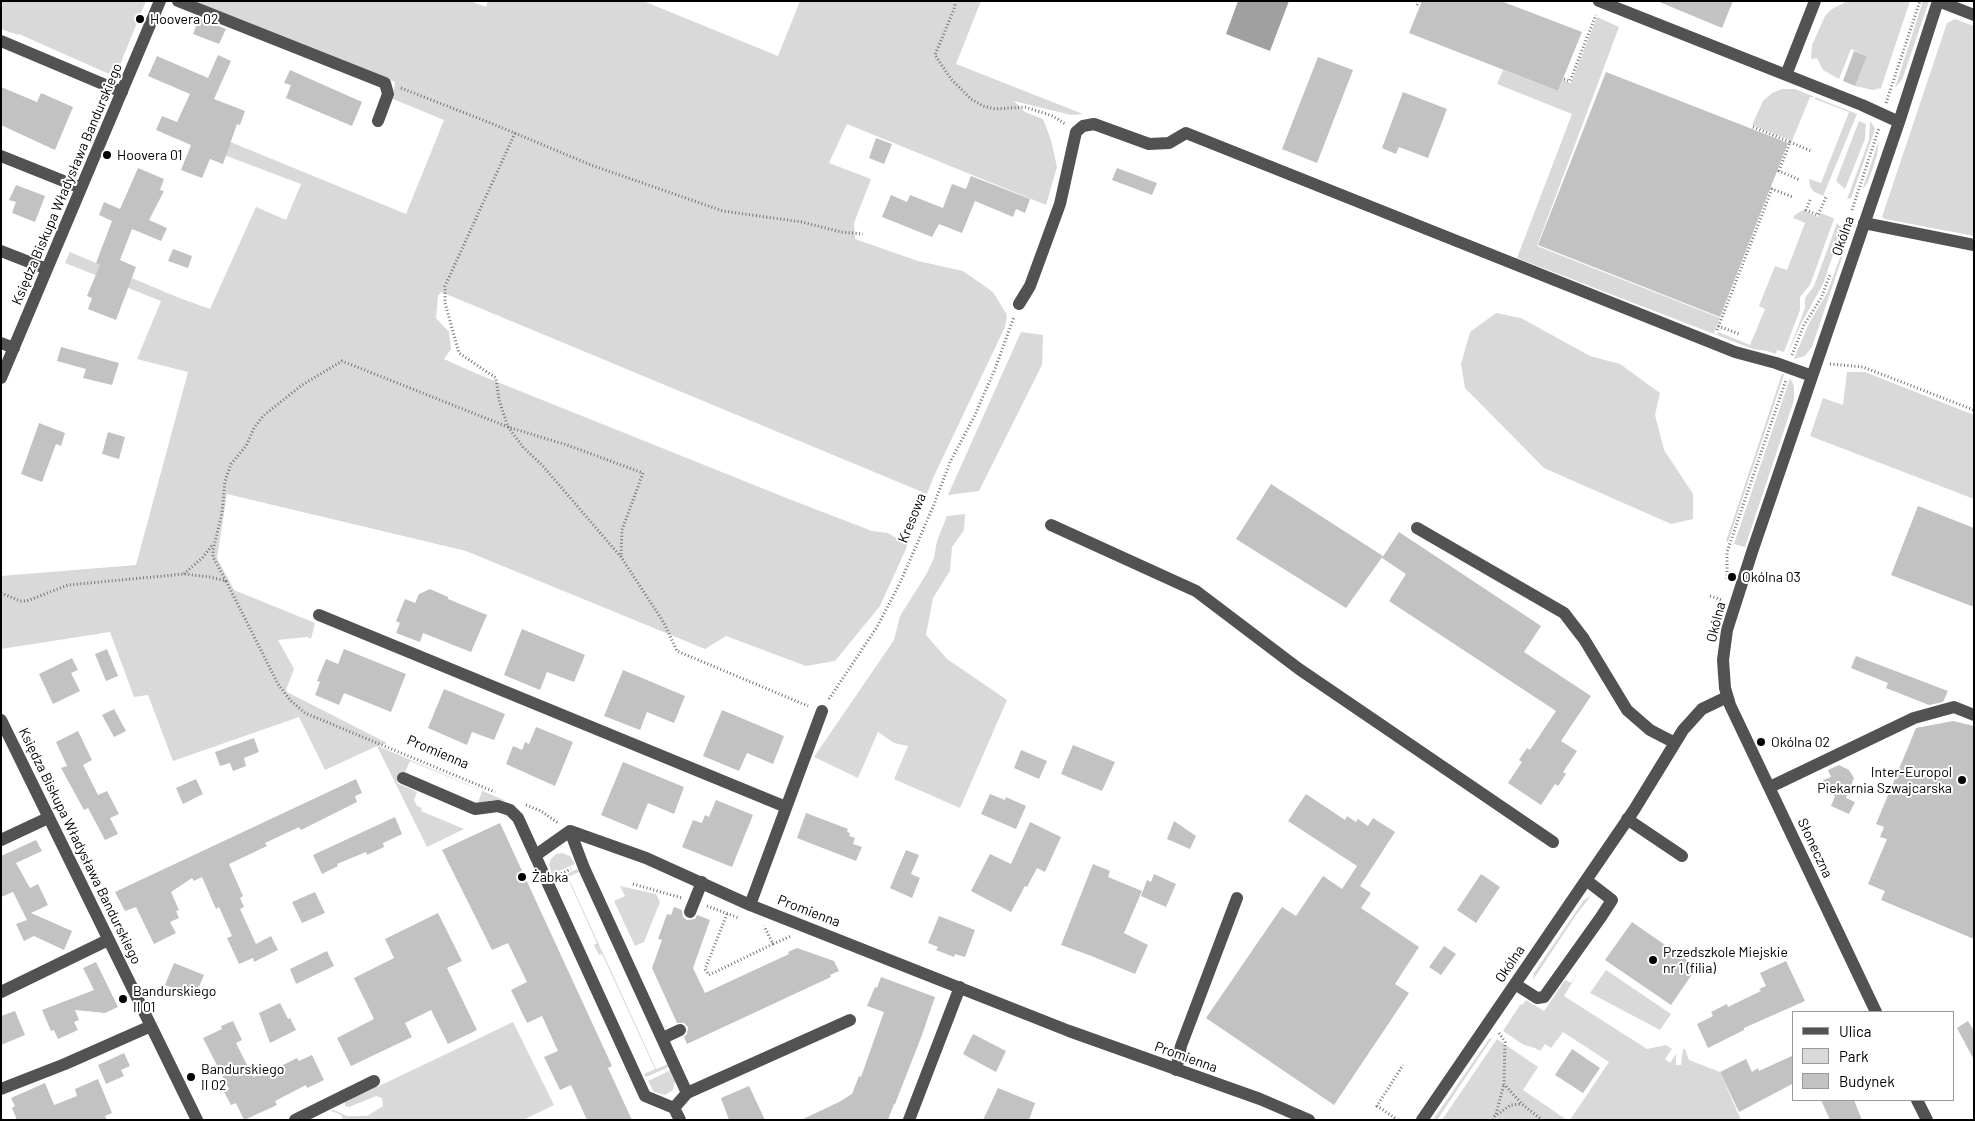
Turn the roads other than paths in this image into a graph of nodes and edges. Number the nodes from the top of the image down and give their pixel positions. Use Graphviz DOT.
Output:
graph roads {
  1 [pos="160,1"];
  2 [pos="178,1"];
  3 [pos="1815,1"];
  4 [pos="1938,1"];
  5 [pos="1600,2"];
  6 [pos="1974,15"];
  7 [pos="1,41"];
  8 [pos="1786,75"];
  9 [pos="122,92"];
  10 [pos="378,121"];
  11 [pos="1899,122"];
  12 [pos="1,156"];
  13 [pos="81,188"];
  14 [pos="1864,223"];
  15 [pos="1974,246"];
  16 [pos="1,251"];
  17 [pos="47,269"];
  18 [pos="1019,304"];
  19 [pos="1,343"];
  20 [pos="14,348"];
  21 [pos="1812,376"];
  22 [pos="1,378"];
  23 [pos="1051,526"];
  24 [pos="1417,528"];
  25 [pos="319,615"];
  26 [pos="1727,697"];
  27 [pos="822,711"];
  28 [pos="1974,715"];
  29 [pos="1,720"];
  30 [pos="1675,743"];
  31 [pos="403,778"];
  32 [pos="1770,787"];
  33 [pos="786,807"];
  34 [pos="48,818"];
  35 [pos="1627,819"];
  36 [pos="570,831"];
  37 [pos="1,840"];
  38 [pos="1552,842"];
  39 [pos="536,855"];
  40 [pos="1682,856"];
  41 [pos="1586,880"];
  42 [pos="702,882"];
  43 [pos="1237,898"];
  44 [pos="750,905"];
  45 [pos="692,907"];
  46 [pos="108,940"];
  47 [pos="1515,984"];
  48 [pos="960,986"];
  49 [pos="1,992"];
  50 [pos="1876,1011"];
  51 [pos="850,1020"];
  52 [pos="151,1026"];
  53 [pos="680,1030"];
  54 [pos="663,1038"];
  55 [pos="1176,1070"];
  56 [pos="374,1081"];
  57 [pos="1,1089"];
  58 [pos="687,1093"];
  59 [pos="1918,1101"];
  60 [pos="677,1114"];
  61 [pos="197,1120"];
  62 [pos="295,1120"];
  63 [pos="909,1120"];
  64 [pos="1310,1120"];
  65 [pos="1422,1120"];
  66 [pos="1927,1120"];
  1 -- 9 [label="street, Księdza Biskupa Władysława Bandurskiego"];
  2 -- 10 [label="street"];
  3 -- 8 [label="street"];
  4 -- 6 [label="street"];
  4 -- 11 [label="street, Okólna"];
  5 -- 8 [label="street"];
  7 -- 9 [label="street"];
  8 -- 11 [label="street"];
  9 -- 13 [label="street, Księdza Biskupa Władysława Bandurskiego"];
  11 -- 14 [label="street, Okólna"];
  12 -- 13 [label="street"];
  13 -- 17 [label="street, Księdza Biskupa Władysława Bandurskiego"];
  14 -- 15 [label="street"];
  14 -- 21 [label="street, Okólna"];
  16 -- 17 [label="street"];
  17 -- 20 [label="street, Księdza Biskupa Władysława Bandurskiego"];
  18 -- 21 [label="street"];
  19 -- 20 [label="street"];
  20 -- 22 [label="street, Księdza Biskupa Władysława Bandurskiego"];
  21 -- 26 [label="street, Okólna"];
  23 -- 38 [label="street"];
  24 -- 30 [label="street"];
  25 -- 33 [label="street"];
  26 -- 30 [label="street, Okólna"];
  26 -- 32 [label="street, Słoneczna"];
  27 -- 33 [label="street"];
  28 -- 32 [label="street"];
  29 -- 34 [label="street, Księdza Biskupa Władysława Bandurskiego"];
  30 -- 35 [label="street, Okólna"];
  31 -- 39 [label="street"];
  32 -- 50 [label="street, Słoneczna"];
  33 -- 44 [label="street"];
  34 -- 37 [label="street"];
  34 -- 46 [label="street, Księdza Biskupa Władysława Bandurskiego"];
  35 -- 40 [label="street"];
  35 -- 41 [label="street, Okólna"];
  36 -- 39 [label="street"];
  36 -- 42 [label="street, Promienna"];
  36 -- 54 [label="street"];
  39 -- 60 [label="street"];
  41 -- 47 [label="street, Okólna"];
  41 -- 47 [label="street"];
  42 -- 44 [label="street, Promienna"];
  42 -- 45 [label="street"];
  43 -- 55 [label="street"];
  44 -- 48 [label="street, Promienna"];
  46 -- 49 [label="street"];
  46 -- 52 [label="street, Księdza Biskupa Władysława Bandurskiego"];
  47 -- 65 [label="street, Okólna"];
  48 -- 55 [label="street, Promienna"];
  48 -- 63 [label="street"];
  51 -- 58 [label="street"];
  52 -- 57 [label="street"];
  52 -- 61 [label="street, Księdza Biskupa Władysława Bandurskiego"];
  53 -- 54 [label="street"];
  54 -- 58 [label="street"];
  55 -- 64 [label="street, Promienna"];
  56 -- 62 [label="street"];
  58 -- 60 [label="street"];
  59 -- 66 [label="street"];
}
